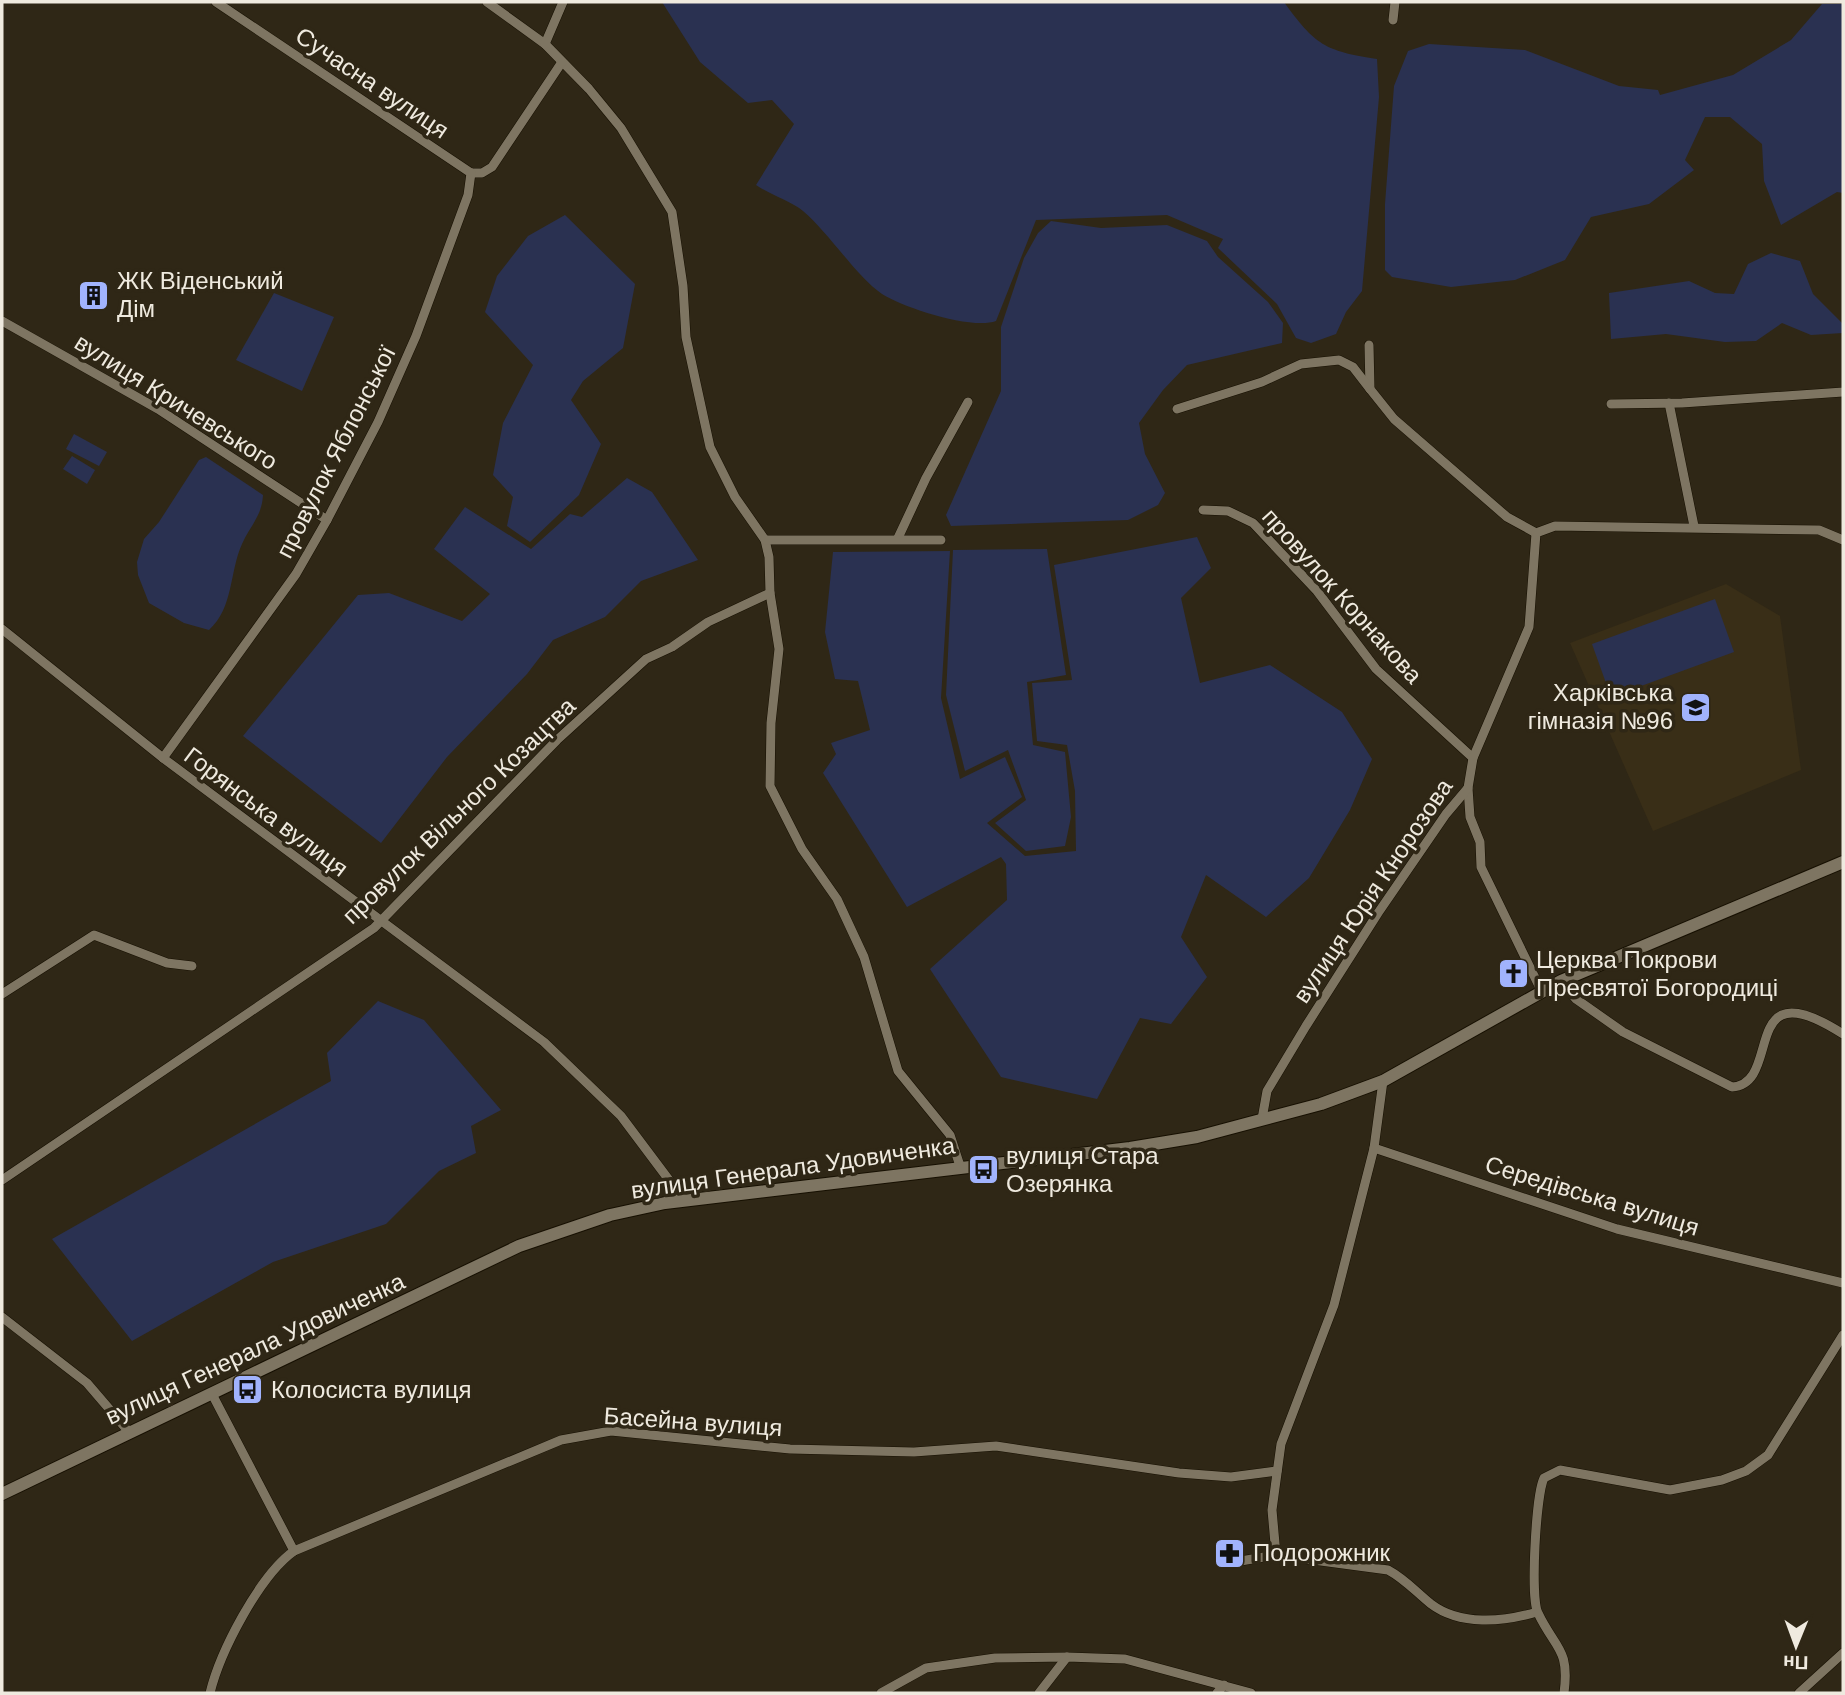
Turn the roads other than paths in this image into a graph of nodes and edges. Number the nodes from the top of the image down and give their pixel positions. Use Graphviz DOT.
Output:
graph roads {
  1 [pos="216,2"];
  2 [pos="487,2"];
  3 [pos="563,2"];
  4 [pos="1395,2"];
  5 [pos="1393,19"];
  6 [pos="544,44"];
  7 [pos="562,62"];
  8 [pos="471,173"];
  9 [pos="2,321"];
  10 [pos="1369,345"];
  11 [pos="1370,389"];
  12 [pos="1843,392"];
  13 [pos="968,402"];
  14 [pos="1669,403"];
  15 [pos="1611,404"];
  16 [pos="1177,409"];
  17 [pos="1203,510"];
  18 [pos="327,520"];
  19 [pos="1694,526"];
  20 [pos="1536,533"];
  21 [pos="898,538"];
  22 [pos="765,540"];
  23 [pos="942,540"];
  24 [pos="1843,540"];
  25 [pos="770,593"];
  26 [pos="2,630"];
  27 [pos="163,758"];
  28 [pos="1473,758"];
  29 [pos="1468,788"];
  30 [pos="1843,862"];
  31 [pos="380,922"];
  32 [pos="192,966"];
  33 [pos="1561,981"];
  34 [pos="1541,990"];
  35 [pos="2,994"];
  36 [pos="1843,1034"];
  37 [pos="1383,1081"];
  38 [pos="1262,1119"];
  39 [pos="1374,1148"];
  40 [pos="960,1166"];
  41 [pos="2,1180"];
  42 [pos="684,1200"];
  43 [pos="1843,1283"];
  44 [pos="2,1317"];
  45 [pos="1843,1335"];
  46 [pos="212,1394"];
  47 [pos="129,1432"];
  48 [pos="1277,1471"];
  49 [pos="2,1494"];
  50 [pos="294,1551"];
  51 [pos="1276,1555"];
  52 [pos="1229,1563"];
  53 [pos="1536,1612"];
  54 [pos="1843,1653"];
  55 [pos="1068,1657"];
  56 [pos="1224,1685"];
  57 [pos="210,1693"];
  58 [pos="881,1693"];
  59 [pos="1039,1693"];
  60 [pos="1217,1693"];
  61 [pos="1251,1693"];
  62 [pos="1564,1693"];
  63 [pos="1798,1693"];
  1 -- 8 [label="street, Сучасна вулиця"];
  2 -- 6 [label="street"];
  3 -- 6 [label="street"];
  4 -- 5 [label="street"];
  6 -- 7 [label="street"];
  7 -- 8 [label="street"];
  7 -- 22 [label="street"];
  8 -- 18 [label="street, провулок Яблонської"];
  9 -- 18 [label="street, вулиця Кричевського"];
  10 -- 11 [label="street"];
  11 -- 16 [label="street"];
  11 -- 20 [label="street"];
  12 -- 14 [label="street"];
  13 -- 21 [label="street"];
  14 -- 15 [label="street"];
  14 -- 19 [label="street"];
  17 -- 28 [label="street, провулок Корнакова"];
  18 -- 27 [label="street, провулок Яблонської"];
  19 -- 20 [label="street"];
  19 -- 24 [label="street"];
  20 -- 28 [label="street, вулиця Юрія Кнорозова"];
  21 -- 22 [label="street"];
  21 -- 23 [label="street"];
  22 -- 25 [label="street"];
  25 -- 31 [label="street, провулок Вільного Козацтва"];
  25 -- 40 [label="street"];
  26 -- 27 [label="street, Горянська вулиця"];
  27 -- 31 [label="street, Горянська вулиця"];
  28 -- 29 [label="street, вулиця Юрія Кнорозова"];
  29 -- 34 [label="street"];
  29 -- 38 [label="street, вулиця Юрія Кнорозова"];
  30 -- 33 [label="main road, вулиця Генерала Удовиченка"];
  31 -- 41 [label="street, провулок Вільного Козацтва"];
  31 -- 42 [label="street, Горянська вулиця"];
  32 -- 35 [label="street"];
  33 -- 34 [label="main road, вулиця Генерала Удовиченка"];
  33 -- 36 [label="street"];
  34 -- 37 [label="main road, вулиця Генерала Удовиченка"];
  37 -- 38 [label="main road, вулиця Генерала Удовиченка"];
  37 -- 39 [label="street"];
  38 -- 40 [label="main road, вулиця Генерала Удовиченка"];
  39 -- 43 [label="street, Середівська вулиця"];
  39 -- 48 [label="street"];
  40 -- 42 [label="main road, вулиця Генерала Удовиченка"];
  42 -- 46 [label="main road, вулиця Генерала Удовиченка"];
  44 -- 47 [label="street"];
  45 -- 53 [label="street"];
  46 -- 47 [label="main road, вулиця Генерала Удовиченка"];
  46 -- 50 [label="street"];
  47 -- 49 [label="main road, вулиця Генерала Удовиченка"];
  48 -- 50 [label="street, Басейна вулиця"];
  48 -- 51 [label="street"];
  50 -- 57 [label="street, Басейна вулиця"];
  51 -- 52 [label="street"];
  51 -- 53 [label="street"];
  53 -- 62 [label="street"];
  54 -- 63 [label="street"];
  55 -- 56 [label="street"];
  55 -- 58 [label="street"];
  55 -- 59 [label="street"];
  56 -- 60 [label="street"];
  56 -- 61 [label="street"];
}
